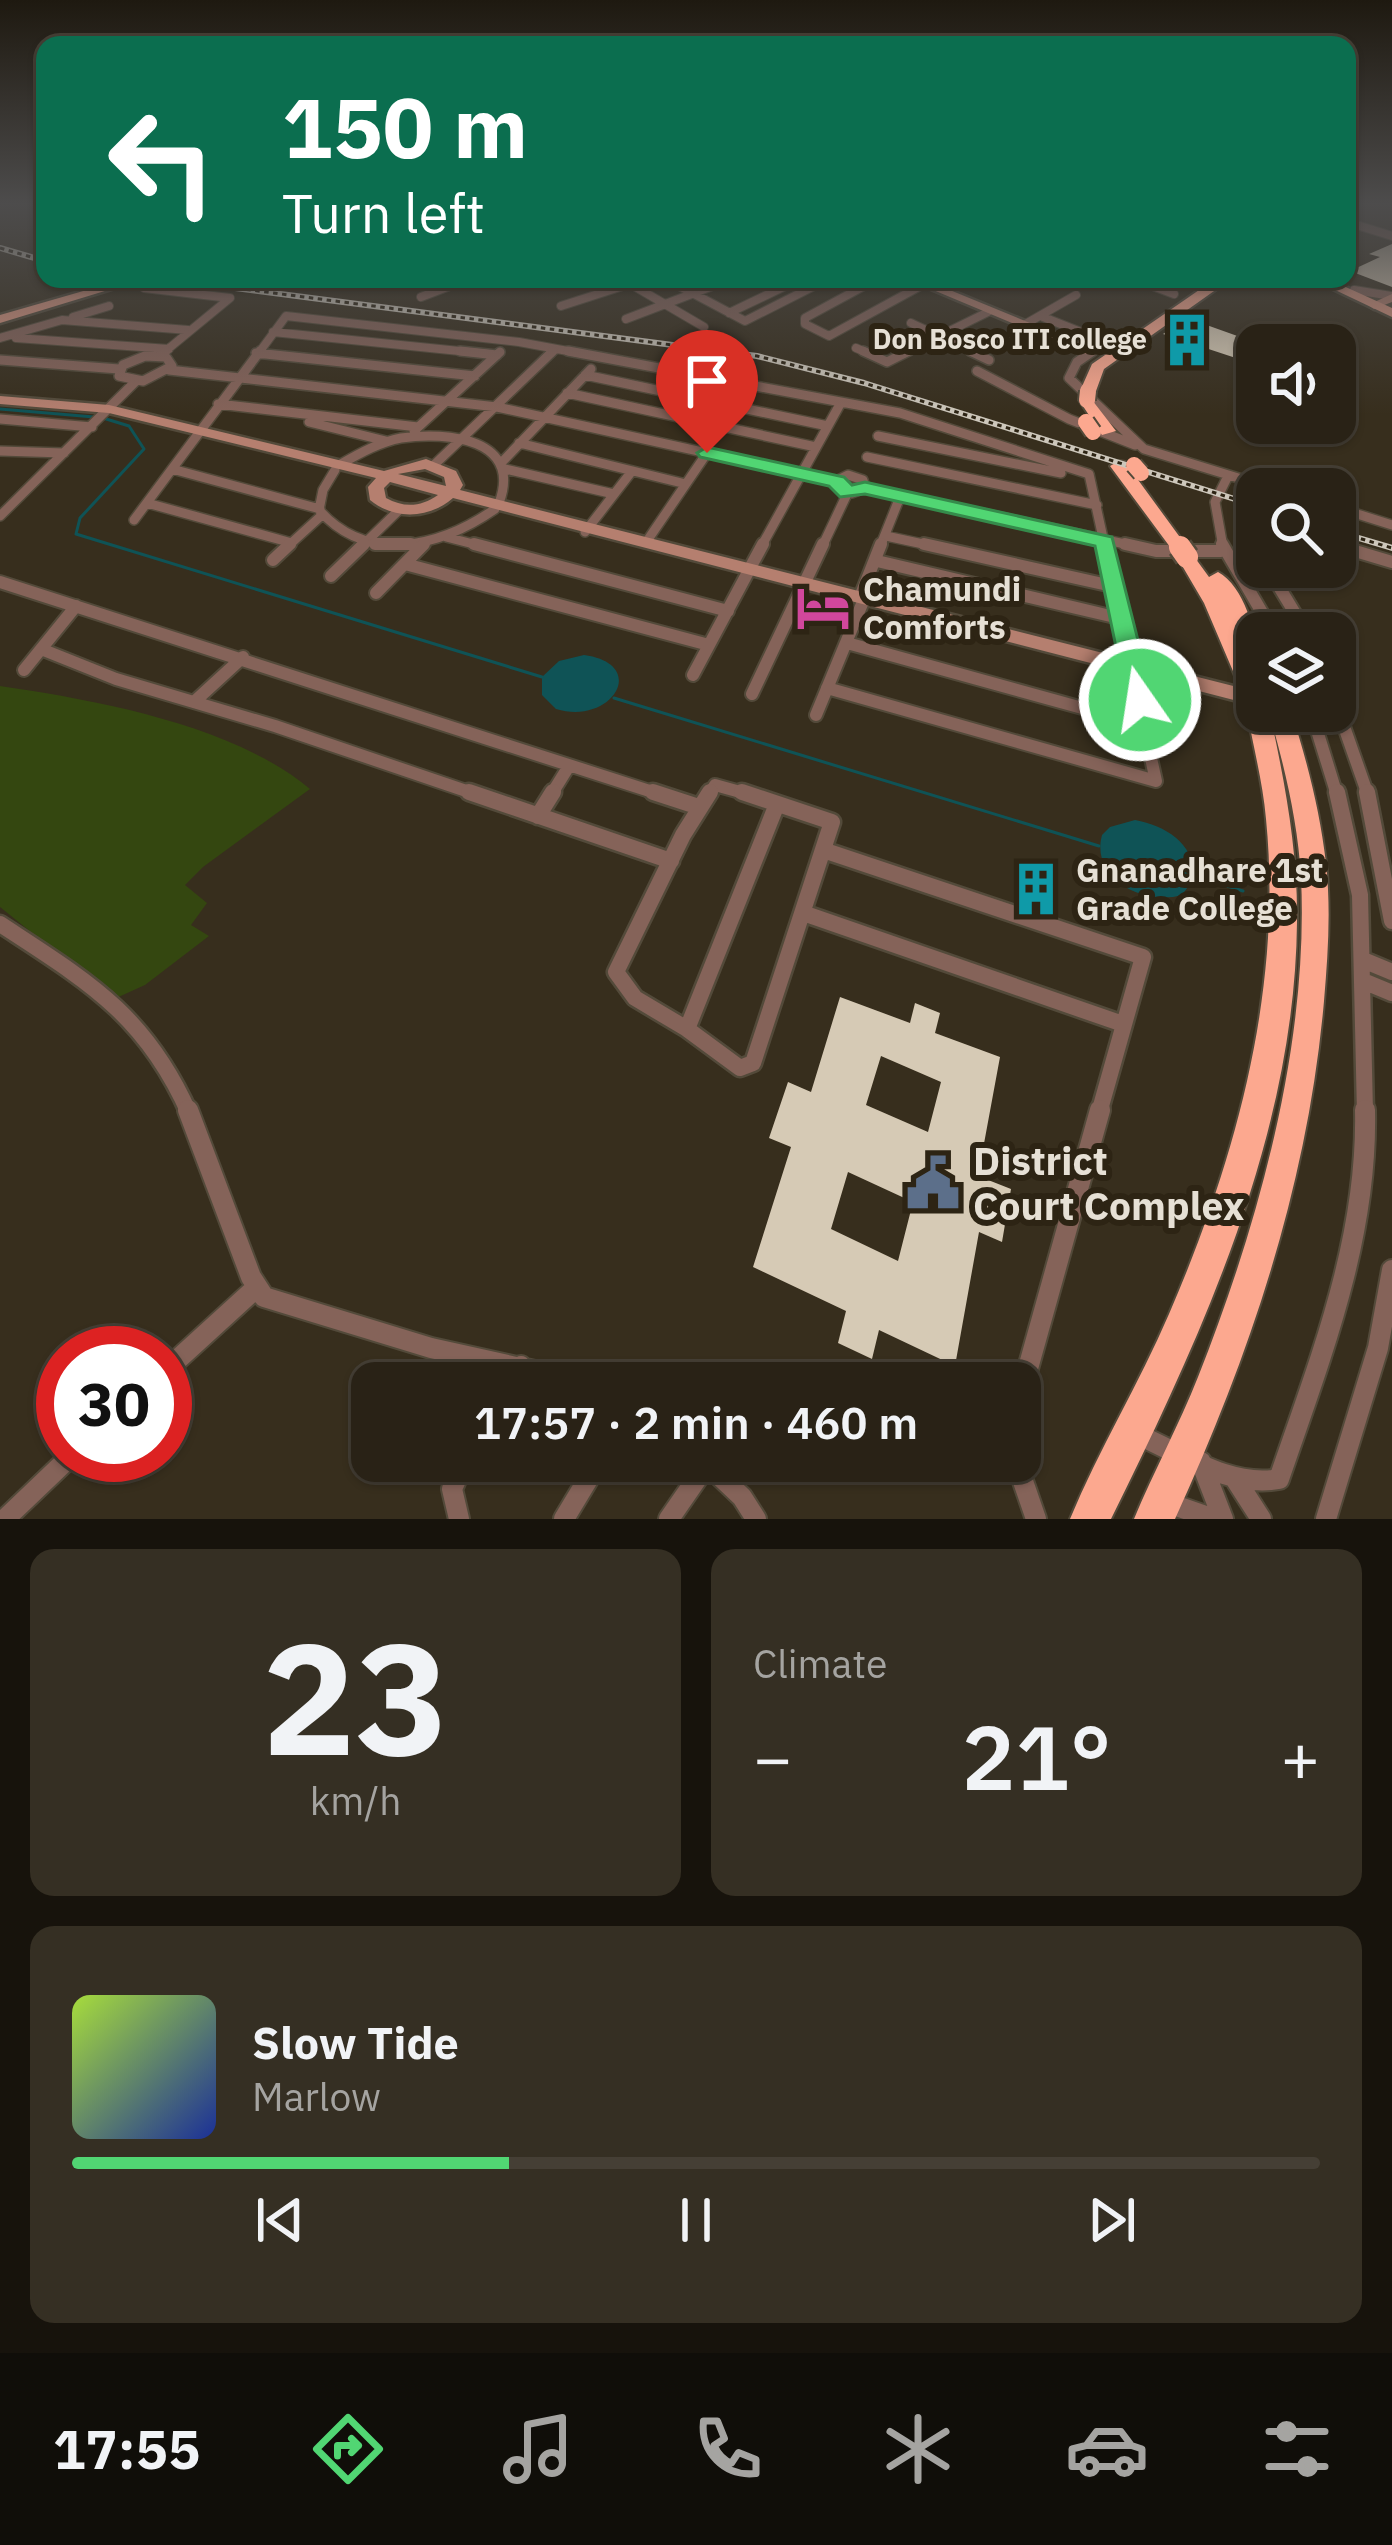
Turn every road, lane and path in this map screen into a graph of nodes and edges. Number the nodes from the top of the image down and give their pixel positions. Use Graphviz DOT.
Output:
graph roads {
  1 [pos="117,288"];
  2 [pos="167,288"];
  3 [pos="444,288"];
  4 [pos="610,288"];
  5 [pos="618,288"];
  6 [pos="637,288"];
  7 [pos="681,288"];
  8 [pos="709,288"];
  9 [pos="781,288"];
  10 [pos="810,288"];
  11 [pos="860,288"];
  12 [pos="908,288"];
  13 [pos="932,288"];
  14 [pos="1158,288"];
  15 [pos="1197,288"];
  16 [pos="1211,288"];
  17 [pos="1342,288"];
  18 [pos="1350,288"];
  19 [pos="1174,294"];
  20 [pos="692,295"];
  21 [pos="1076,295"];
  22 [pos="421,297"];
  23 [pos="560,302"];
  24 [pos="664,304"];
  25 [pos="1388,305"];
  26 [pos="109,306"];
  27 [pos="580,308"];
  28 [pos="988,312"];
  29 [pos="728,313"];
  30 [pos="1042,317"];
  31 [pos="0,319"];
  32 [pos="626,319"];
  33 [pos="62,320"];
  34 [pos="911,323"];
  35 [pos="1022,326"];
  36 [pos="704,327"];
  37 [pos="188,330"];
  38 [pos="273,332"];
  39 [pos="941,336"];
  40 [pos="3,338"];
  41 [pos="512,341"];
  42 [pos="856,348"];
  43 [pos="557,349"];
  44 [pos="1091,351"];
  45 [pos="165,352"];
  46 [pos="256,353"];
  47 [pos="497,355"];
  48 [pos="602,357"];
  49 [pos="0,360"];
  50 [pos="989,360"];
  51 [pos="119,369"];
  52 [pos="169,370"];
  53 [pos="977,371"];
  54 [pos="585,375"];
  55 [pos="475,376"];
  56 [pos="237,377"];
  57 [pos="136,381"];
  58 [pos="1081,389"];
  59 [pos="567,394"];
  60 [pos="0,400"];
  61 [pos="447,401"];
  62 [pos="218,404"];
  63 [pos="839,406"];
  64 [pos="498,407"];
  65 [pos="257,408"];
  66 [pos="107,411"];
  67 [pos="890,412"];
  68 [pos="544,416"];
  69 [pos="0,419"];
  70 [pos="93,426"];
  71 [pos="828,426"];
  72 [pos="418,427"];
  73 [pos="199,431"];
  74 [pos="878,436"];
  75 [pos="406,438"];
  76 [pos="464,438"];
  77 [pos="386,442"];
  78 [pos="519,443"];
  79 [pos="815,447"];
  80 [pos="5,451"];
  81 [pos="64,453"];
  82 [pos="707,453"];
  83 [pos="867,457"];
  84 [pos="0,462"];
  85 [pos="1130,462"];
  86 [pos="504,465"];
  87 [pos="436,466"];
  88 [pos="338,467"];
  89 [pos="172,469"];
  90 [pos="632,471"];
  91 [pos="800,474"];
  92 [pos="856,476"];
  93 [pos="1228,476"];
  94 [pos="383,478"];
  95 [pos="1090,478"];
  96 [pos="1236,478"];
  97 [pos="836,482"];
  98 [pos="686,484"];
  99 [pos="865,488"];
  100 [pos="848,492"];
  101 [pos="450,494"];
  102 [pos="614,494"];
  103 [pos="900,497"];
  104 [pos="147,503"];
  105 [pos="497,506"];
  106 [pos="1096,506"];
  107 [pos="396,509"];
  108 [pos="321,512"];
  109 [pos="1356,514"];
  110 [pos="0,516"];
  111 [pos="134,520"];
  112 [pos="1392,525"];
  113 [pos="587,529"];
  114 [pos="886,536"];
  115 [pos="446,537"];
  116 [pos="361,540"];
  117 [pos="647,541"];
  118 [pos="292,542"];
  119 [pos="1105,542"];
  120 [pos="425,543"];
  121 [pos="1356,551"];
  122 [pos="1198,552"];
  123 [pos="273,560"];
  124 [pos="877,561"];
  125 [pos="1392,562"];
  126 [pos="405,564"];
  127 [pos="748,571"];
  128 [pos="328,574"];
  129 [pos="0,582"];
  130 [pos="805,586"];
  131 [pos="1112,586"];
  132 [pos="376,593"];
  133 [pos="861,600"];
  134 [pos="76,605"];
  135 [pos="728,611"];
  136 [pos="1262,612"];
  137 [pos="1236,617"];
  138 [pos="1119,618"];
  139 [pos="847,643"];
  140 [pos="709,645"];
  141 [pos="41,649"];
  142 [pos="1236,655"];
  143 [pos="243,657"];
  144 [pos="24,670"];
  145 [pos="1135,671"];
  146 [pos="693,675"];
  147 [pos="827,688"];
  148 [pos="752,694"];
  149 [pos="1236,698"];
  150 [pos="194,702"];
  151 [pos="816,715"];
  152 [pos="1144,725"];
  153 [pos="1262,732"];
  154 [pos="1286,732"];
  155 [pos="1318,732"];
  156 [pos="1349,732"];
  157 [pos="569,766"];
  158 [pos="1337,793"];
  159 [pos="1369,803"];
  160 [pos="778,804"];
  161 [pos="699,807"];
  162 [pos="538,816"];
  163 [pos="823,850"];
  164 [pos="670,861"];
  165 [pos="803,913"];
  166 [pos="1392,921"];
  167 [pos="0,924"];
  168 [pos="1363,960"];
  169 [pos="1392,973"];
  170 [pos="1363,981"];
  171 [pos="1392,994"];
  172 [pos="1124,1024"];
  173 [pos="688,1029"];
  174 [pos="1392,1270"];
  175 [pos="256,1288"];
  176 [pos="192,1346"];
  177 [pos="474,1362"];
  178 [pos="1030,1362"];
  179 [pos="1136,1434"];
  180 [pos="1193,1457"];
  181 [pos="1236,1480"];
  182 [pos="44,1482"];
  183 [pos="452,1482"];
  184 [pos="586,1482"];
  185 [pos="693,1482"];
  186 [pos="727,1482"];
  187 [pos="1023,1482"];
  188 [pos="1159,1510"];
  189 [pos="5,1519"];
  190 [pos="459,1519"];
  191 [pos="564,1519"];
  192 [pos="669,1519"];
  193 [pos="756,1519"];
  194 [pos="1036,1519"];
  195 [pos="1090,1519"];
  196 [pos="1218,1519"];
  197 [pos="1261,1519"];
  198 [pos="1326,1519"];
  1 -- 31 [label="main road"];
  2 -- 37 [label="street"];
  3 -- 22 [label="street"];
  4 -- 23 [label="street"];
  5 -- 27 [label="street"];
  6 -- 24 [label="street"];
  7 -- 20 [label="street"];
  8 -- 20 [label="street"];
  9 -- 29 [label="street"];
  10 -- 29 [label="street"];
  11 -- 12 [label="street"];
  13 -- 28 [label="street"];
  14 -- 19 [label="street"];
  15 -- 58 [label="highway"];
  16 -- 58 [label="highway"];
  17 -- 25 [label="main road"];
  18 -- 25 [label="main road"];
  20 -- 24 [label="street"];
  20 -- 29 [label="street"];
  21 -- 30 [label="street"];
  24 -- 32 [label="street"];
  24 -- 36 [label="street"];
  26 -- 33 [label="street"];
  28 -- 35 [label="street"];
  28 -- 39 [label="street"];
  30 -- 35 [label="street"];
  30 -- 44 [label="street"];
  33 -- 37 [label="street"];
  33 -- 40 [label="street"];
  34 -- 39 [label="street"];
  35 -- 44 [label="street"];
  37 -- 45 [label="street"];
  38 -- 41 [label="street"];
  38 -- 46 [label="street"];
  38 -- 47 [label="street"];
  39 -- 42 [label="street"];
  39 -- 50 [label="street"];
  40 -- 45 [label="street"];
  41 -- 43 [label="street"];
  41 -- 47 [label="street"];
  43 -- 48 [label="street"];
  43 -- 64 [label="street"];
  44 -- 85 [label="street"];
  45 -- 51 [label="street"];
  45 -- 52 [label="street"];
  46 -- 55 [label="street"];
  46 -- 56 [label="street"];
  47 -- 55 [label="street"];
  48 -- 54 [label="street"];
  48 -- 63 [label="street"];
  49 -- 51 [label="street"];
  51 -- 57 [label="street"];
  52 -- 56 [label="street"];
  52 -- 57 [label="street"];
  53 -- 85 [label="street"];
  54 -- 59 [label="street"];
  54 -- 71 [label="street"];
  55 -- 61 [label="street"];
  56 -- 61 [label="street"];
  56 -- 62 [label="street"];
  57 -- 66 [label="street"];
  58 -- 85 [label="highway"];
  59 -- 68 [label="street"];
  59 -- 79 [label="street"];
  60 -- 66 [label="street"];
  61 -- 64 [label="street"];
  61 -- 72 [label="street"];
  62 -- 65 [label="street"];
  62 -- 73 [label="street"];
  63 -- 67 [label="street"];
  63 -- 71 [label="street"];
  64 -- 68 [label="street"];
  64 -- 76 [label="street"];
  65 -- 72 [label="street"];
  65 -- 77 [label="street"];
  66 -- 70 [label="street"];
  66 -- 73 [label="street"];
  67 -- 74 [label="street"];
  67 -- 95 [label="street"];
  68 -- 78 [label="street"];
  68 -- 82 [label="street"];
  69 -- 70 [label="street"];
  70 -- 81 [label="street"];
  71 -- 79 [label="street"];
  72 -- 75 [label="street"];
  73 -- 88 [label="street"];
  73 -- 89 [label="street"];
  74 -- 83 [label="street"];
  74 -- 95 [label="street"];
  75 -- 76 [label="street"];
  75 -- 77 [label="street"];
  76 -- 86 [label="street"];
  76 -- 87 [label="street"];
  77 -- 88 [label="street"];
  78 -- 86 [label="street"];
  78 -- 90 [label="street"];
  79 -- 91 [label="street"];
  80 -- 81 [label="street"];
  80 -- 84 [label="street"];
  81 -- 110 [label="street"];
  82 -- 91 [label="street"];
  82 -- 98 [label="street"];
  83 -- 92 [label="street"];
  83 -- 106 [label="street"];
  85 -- 93 [label="street"];
  85 -- 122 [label="highway"];
  86 -- 102 [label="street"];
  86 -- 105 [label="street"];
  87 -- 94 [label="street"];
  87 -- 101 [label="street"];
  88 -- 94 [label="street"];
  88 -- 108 [label="street"];
  89 -- 104 [label="street"];
  89 -- 108 [label="street"];
  90 -- 98 [label="street"];
  90 -- 102 [label="street"];
  91 -- 97 [label="street"];
  91 -- 127 [label="street"];
  92 -- 97 [label="street"];
  92 -- 99 [label="street"];
  93 -- 96 [label="street"];
  93 -- 122 [label="street"];
  94 -- 101 [label="street"];
  94 -- 107 [label="street"];
  95 -- 106 [label="street"];
  97 -- 100 [label="street"];
  98 -- 117 [label="street"];
  99 -- 100 [label="street"];
  99 -- 103 [label="street"];
  100 -- 130 [label="street"];
  101 -- 105 [label="street"];
  101 -- 107 [label="street"];
  102 -- 113 [label="street"];
  103 -- 114 [label="street"];
  103 -- 119 [label="street"];
  104 -- 111 [label="street"];
  104 -- 118 [label="street"];
  105 -- 113 [label="street"];
  105 -- 115 [label="street"];
  106 -- 119 [label="street"];
  107 -- 116 [label="street"];
  108 -- 116 [label="street"];
  108 -- 118 [label="street"];
  109 -- 112 [label="street"];
  113 -- 117 [label="street"];
  113 -- 127 [label="street"];
  114 -- 124 [label="street"];
  114 -- 131 [label="street"];
  115 -- 120 [label="street"];
  115 -- 135 [label="street"];
  116 -- 120 [label="street"];
  116 -- 128 [label="street"];
  117 -- 127 [label="street"];
  118 -- 123 [label="street"];
  119 -- 122 [label="street"];
  119 -- 131 [label="street"];
  120 -- 126 [label="street"];
  121 -- 125 [label="street"];
  122 -- 136 [label="street"];
  122 -- 137 [label="highway"];
  122 -- 142 [label="highway"];
  124 -- 133 [label="street"];
  124 -- 138 [label="street"];
  126 -- 132 [label="street"];
  126 -- 140 [label="street"];
  127 -- 130 [label="street"];
  127 -- 135 [label="street"];
  129 -- 134 [label="street"];
  130 -- 133 [label="street"];
  130 -- 148 [label="street"];
  131 -- 138 [label="street"];
  133 -- 139 [label="street"];
  133 -- 145 [label="street"];
  134 -- 141 [label="street"];
  134 -- 143 [label="street"];
  135 -- 140 [label="street"];
  138 -- 145 [label="street"];
  139 -- 147 [label="street"];
  139 -- 152 [label="street"];
  140 -- 146 [label="street"];
  141 -- 144 [label="street"];
  141 -- 150 [label="street"];
  143 -- 150 [label="street"];
  143 -- 157 [label="street"];
  145 -- 149 [label="street"];
  145 -- 152 [label="street"];
  147 -- 151 [label="street"];
  147 -- 152 [label="street"];
  150 -- 162 [label="street"];
  153 -- 179 [label="highway"];
  154 -- 180 [label="highway"];
  155 -- 158 [label="street"];
  156 -- 159 [label="street"];
  157 -- 161 [label="street"];
  157 -- 162 [label="street"];
  158 -- 159 [label="street"];
  158 -- 168 [label="street"];
  159 -- 166 [label="street"];
  160 -- 161 [label="street"];
  160 -- 163 [label="street"];
  160 -- 173 [label="street"];
  161 -- 164 [label="street"];
  162 -- 164 [label="street"];
  163 -- 165 [label="street"];
  163 -- 172 [label="street"];
  164 -- 173 [label="street"];
  165 -- 172 [label="street"];
  165 -- 173 [label="street"];
  167 -- 175 [label="street"];
  168 -- 169 [label="street"];
  168 -- 170 [label="street"];
  170 -- 171 [label="street"];
  170 -- 181 [label="street"];
  172 -- 178 [label="street"];
  174 -- 198 [label="street"];
  175 -- 176 [label="street"];
  175 -- 177 [label="street"];
  179 -- 180 [label="street"];
  179 -- 195 [label="highway"];
  180 -- 181 [label="street"];
  180 -- 188 [label="highway"];
  180 -- 196 [label="street"];
  181 -- 197 [label="street"];
  182 -- 189 [label="street"];
  183 -- 190 [label="street"];
  184 -- 191 [label="street"];
  185 -- 192 [label="street"];
  186 -- 193 [label="street"];
  187 -- 194 [label="street"];
  188 -- 196 [label="street"];
}
